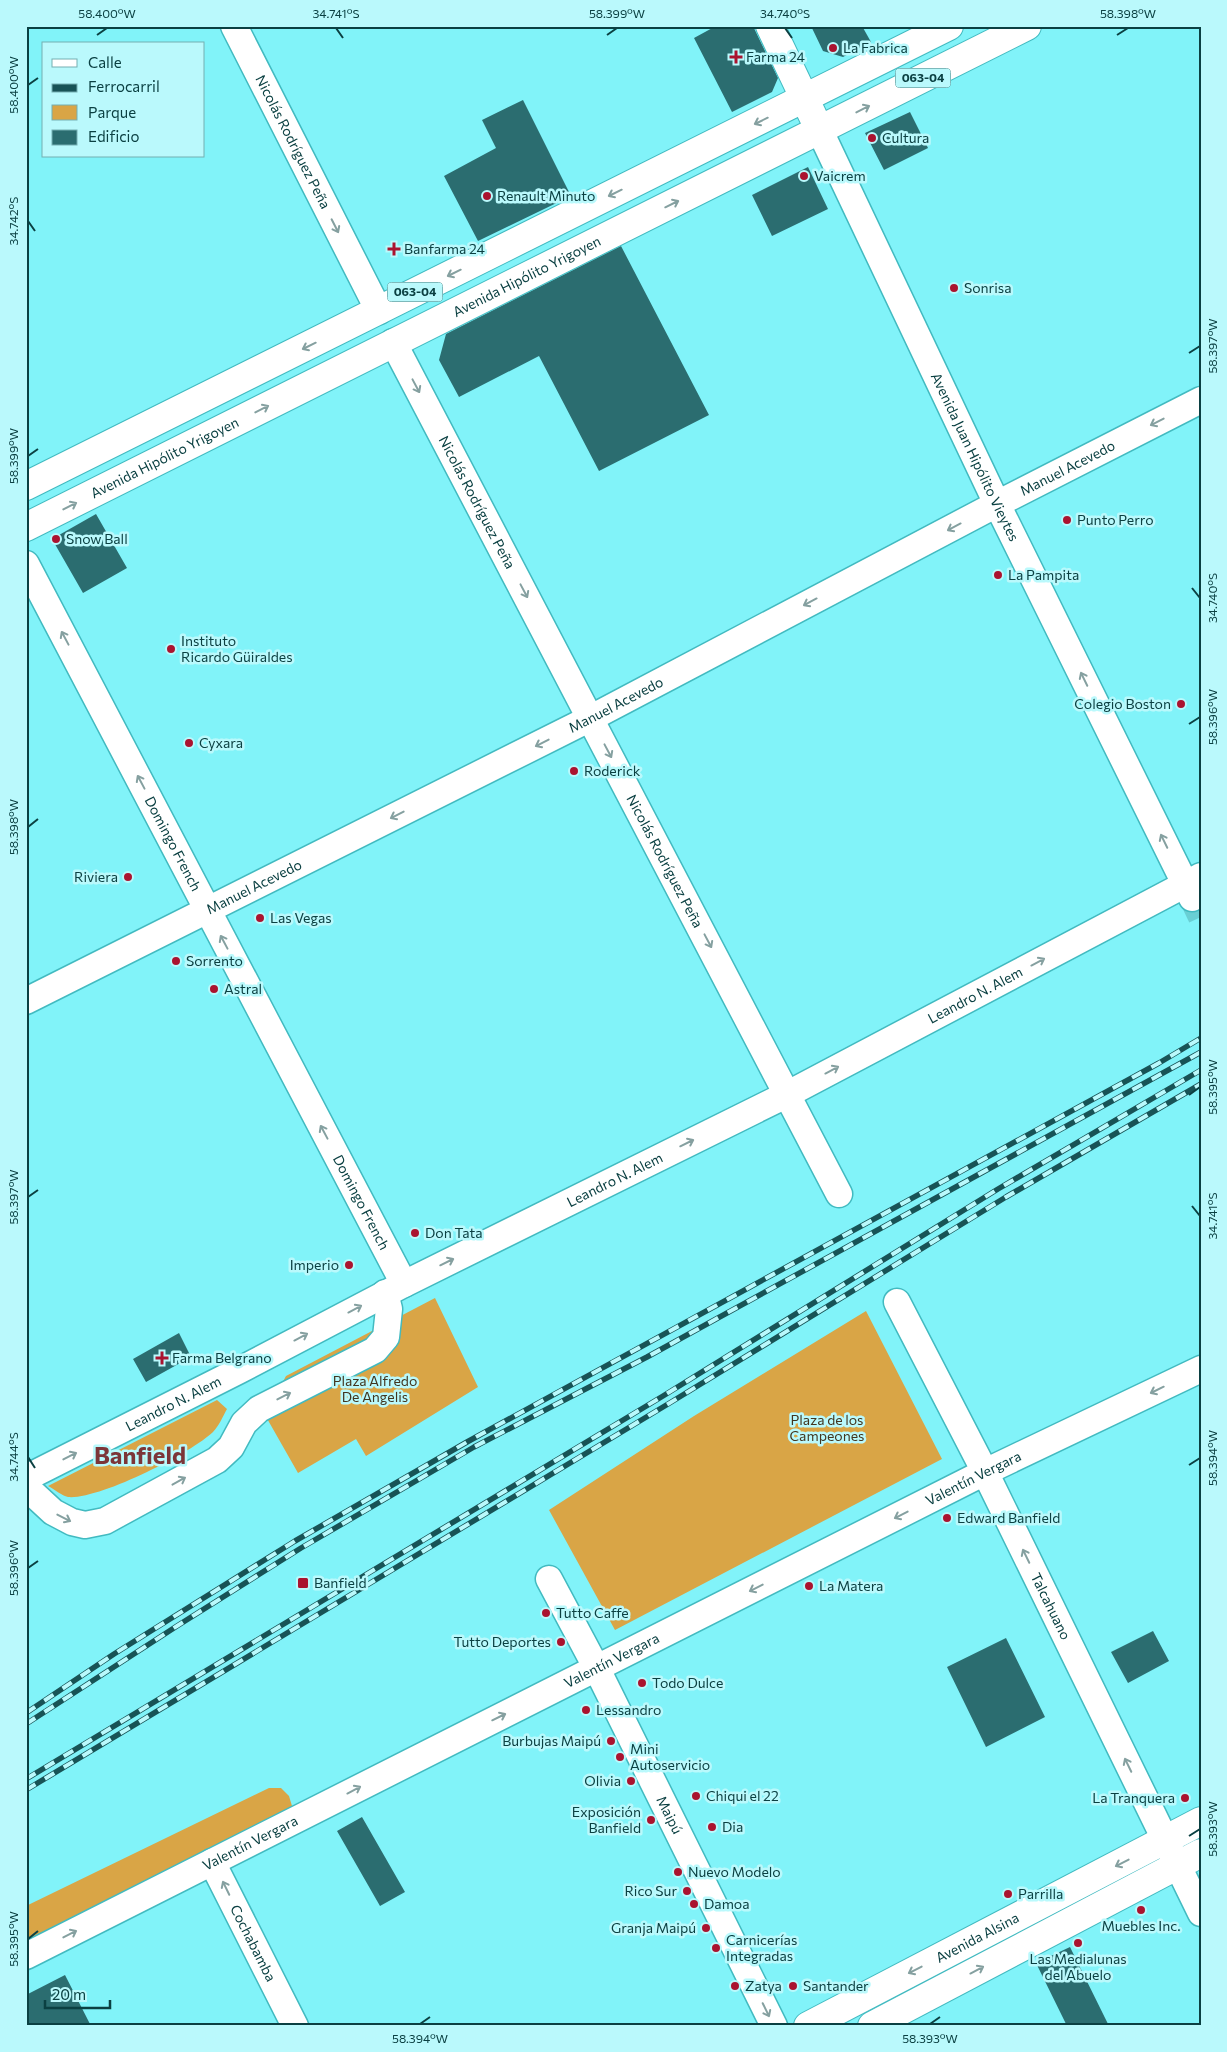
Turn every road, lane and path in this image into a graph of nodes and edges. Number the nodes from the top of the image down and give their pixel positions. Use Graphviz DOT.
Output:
graph roads {
  1 [pos="234,26"];
  2 [pos="770,26"];
  3 [pos="949,26"];
  4 [pos="1027,26"];
  5 [pos="804,99"];
  6 [pos="820,131"];
  7 [pos="378,311"];
  8 [pos="393,342"];
  9 [pos="1201,400"];
  10 [pos="26,486"];
  11 [pos="997,504"];
  12 [pos="26,528"];
  13 [pos="26,564"];
  14 [pos="591,718"];
  15 [pos="1193,886"];
  16 [pos="208,910"];
  17 [pos="26,1001"];
  18 [pos="788,1094"];
  19 [pos="839,1194"];
  20 [pos="394,1289"];
  21 [pos="897,1302"];
  22 [pos="1201,1368"];
  23 [pos="985,1472"];
  24 [pos="26,1478"];
  25 [pos="26,1488"];
  26 [pos="549,1579"];
  27 [pos="597,1669"];
  28 [pos="1201,1821"];
  29 [pos="1165,1840"];
  30 [pos="1201,1853"];
  31 [pos="212,1862"];
  32 [pos="1177,1866"];
  33 [pos="1201,1913"];
  34 [pos="26,1956"];
  35 [pos="295,2026"];
  36 [pos="774,2026"];
  37 [pos="808,2026"];
  38 [pos="872,2026"];
  1 -- 7 [label="street, Nicolás Rodríguez Peña, one-way"];
  2 -- 5 [label="main road, Avenida Juan Hipólito Vieytes"];
  3 -- 5 [label="main road, 063-04"];
  6 -- 4 [label="main road, Avenida Hipólito Yrigoyen / 063-04, one-way"];
  5 -- 6 [label="main road, Avenida Juan Hipólito Vieytes"];
  5 -- 7 [label="main road, 063-04, one-way"];
  8 -- 6 [label="main road, Avenida Hipólito Yrigoyen / 063-04, one-way"];
  6 -- 11 [label="street, Avenida Juan Hipólito Vieytes"];
  7 -- 10 [label="main road, 063-04, one-way"];
  12 -- 8 [label="main road, Avenida Hipólito Yrigoyen / 063-04, one-way"];
  8 -- 14 [label="street, Nicolás Rodríguez Peña, one-way"];
  9 -- 11 [label="street, Manuel Acevedo, one-way"];
  11 -- 14 [label="street, Manuel Acevedo, one-way"];
  15 -- 11 [label="street, Avenida Juan Hipólito Vieytes, one-way"];
  16 -- 13 [label="street, Domingo French, one-way"];
  14 -- 16 [label="street, Manuel Acevedo, one-way"];
  14 -- 18 [label="street, Nicolás Rodríguez Peña, one-way"];
  18 -- 15 [label="street, Leandro N. Alem, one-way"];
  16 -- 17 [label="street, Manuel Acevedo"];
  20 -- 16 [label="street, Domingo French, one-way"];
  18 -- 19 [label="street, Nicolás Rodríguez Peña"];
  20 -- 18 [label="street, Leandro N. Alem, one-way"];
  24 -- 20 [label="street, Leandro N. Alem, one-way"];
  25 -- 20 [label="street, one-way"];
  21 -- 23 [label="street, Talcahuano"];
  22 -- 23 [label="street, Valentín Vergara, one-way"];
  23 -- 27 [label="street, Valentín Vergara, one-way"];
  29 -- 23 [label="street, Talcahuano, one-way"];
  26 -- 27 [label="street, Maipú"];
  31 -- 27 [label="street, Valentín Vergara, one-way"];
  27 -- 36 [label="street, Maipú, one-way"];
  28 -- 29 [label="main road, Avenida Alsina"];
  29 -- 32 [label="street, Talcahuano"];
  29 -- 37 [label="main road, Avenida Alsina, one-way"];
  30 -- 32 [label="main road, Avenida Alsina"];
  34 -- 31 [label="street, Valentín Vergara, one-way"];
  35 -- 31 [label="street, Cochabamba, one-way"];
  32 -- 33 [label="street, Talcahuano"];
  38 -- 32 [label="main road, Avenida Alsina, one-way"];
}
